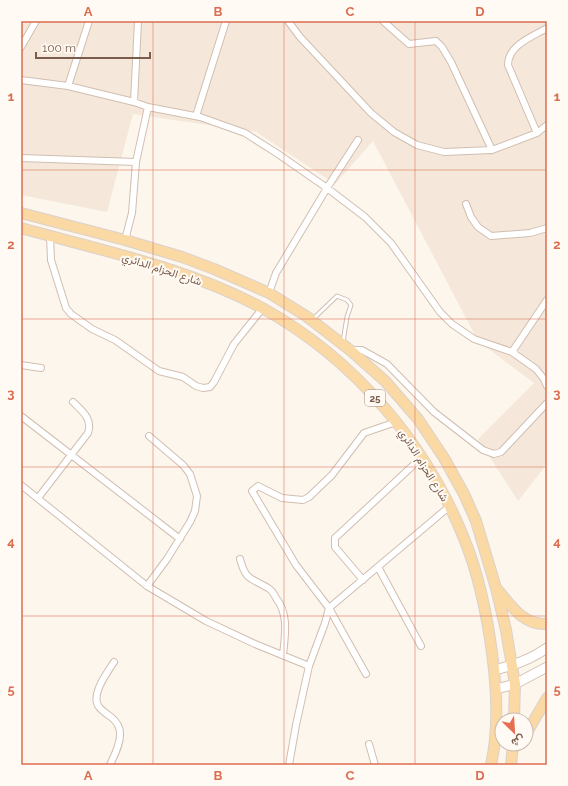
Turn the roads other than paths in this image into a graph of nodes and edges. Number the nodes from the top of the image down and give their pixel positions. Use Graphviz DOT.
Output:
graph roads {
  1 [pos="36,21"];
  2 [pos="89,21"];
  3 [pos="138,21"];
  4 [pos="226,21"];
  5 [pos="288,21"];
  6 [pos="383,21"];
  7 [pos="547,28"];
  8 [pos="21,47"];
  9 [pos="21,80"];
  10 [pos="68,86"];
  11 [pos="134,102"];
  12 [pos="148,107"];
  13 [pos="196,116"];
  14 [pos="547,125"];
  15 [pos="537,133"];
  16 [pos="358,140"];
  17 [pos="492,150"];
  18 [pos="21,158"];
  19 [pos="136,162"];
  20 [pos="327,188"];
  21 [pos="466,204"];
  22 [pos="21,212"];
  23 [pos="21,228"];
  24 [pos="547,228"];
  25 [pos="50,236"];
  26 [pos="125,240"];
  27 [pos="269,293"];
  28 [pos="546,304"];
  29 [pos="262,309"];
  30 [pos="312,321"];
  31 [pos="346,347"];
  32 [pos="512,352"];
  33 [pos="21,365"];
  34 [pos="41,368"];
  35 [pos="547,386"];
  36 [pos="73,402"];
  37 [pos="547,403"];
  38 [pos="21,416"];
  39 [pos="396,422"];
  40 [pos="150,436"];
  41 [pos="72,455"];
  42 [pos="422,457"];
  43 [pos="21,485"];
  44 [pos="38,498"];
  45 [pos="450,506"];
  46 [pos="180,539"];
  47 [pos="240,559"];
  48 [pos="378,567"];
  49 [pos="363,580"];
  50 [pos="147,586"];
  51 [pos="496,588"];
  52 [pos="329,608"];
  53 [pos="547,624"];
  54 [pos="422,646"];
  55 [pos="547,648"];
  56 [pos="283,655"];
  57 [pos="114,662"];
  58 [pos="309,666"];
  59 [pos="512,666"];
  60 [pos="547,667"];
  61 [pos="494,670"];
  62 [pos="366,674"];
  63 [pos="515,684"];
  64 [pos="496,689"];
  65 [pos="547,698"];
  66 [pos="514,712"];
  67 [pos="534,720"];
  68 [pos="369,744"];
  69 [pos="513,752"];
  70 [pos="517,752"];
  71 [pos="512,763"];
  72 [pos="110,765"];
  73 [pos="289,765"];
  74 [pos="375,765"];
  75 [pos="491,765"];
  1 -- 8 [label="street"];
  2 -- 10 [label="street"];
  3 -- 11 [label="street"];
  4 -- 13 [label="street"];
  5 -- 17 [label="street"];
  6 -- 17 [label="street"];
  7 -- 15 [label="street"];
  9 -- 10 [label="street"];
  10 -- 11 [label="street"];
  11 -- 12 [label="street"];
  12 -- 13 [label="street"];
  12 -- 19 [label="street"];
  13 -- 20 [label="street"];
  14 -- 15 [label="street"];
  15 -- 17 [label="street"];
  16 -- 20 [label="street"];
  18 -- 19 [label="street"];
  19 -- 26 [label="street"];
  20 -- 27 [label="street"];
  20 -- 32 [label="street"];
  21 -- 24 [label="street"];
  22 -- 26 [label="main road, شارع الحزام الدائري / 25"];
  23 -- 25 [label="main road, شارع الحزام الدائري / 25"];
  25 -- 29 [label="main road, شارع الحزام الدائري / 25"];
  25 -- 29 [label="street"];
  26 -- 27 [label="main road, شارع الحزام الدائري / 25"];
  27 -- 30 [label="main road, شارع الحزام الدائري / 25"];
  28 -- 32 [label="street"];
  29 -- 39 [label="main road, شارع الحزام الدائري / 25"];
  30 -- 31 [label="main road, شارع الحزام الدائري / 25"];
  30 -- 31 [label="lane"];
  31 -- 37 [label="street"];
  31 -- 51 [label="main road, شارع الحزام الدائري / 25"];
  32 -- 35 [label="street"];
  33 -- 34 [label="street"];
  36 -- 41 [label="street"];
  38 -- 41 [label="street"];
  39 -- 42 [label="main road, شارع الحزام الدائري / 25"];
  39 -- 52 [label="street"];
  40 -- 46 [label="street"];
  41 -- 44 [label="street"];
  41 -- 46 [label="street"];
  42 -- 45 [label="main road, شارع الحزام الدائري / 25"];
  42 -- 49 [label="street"];
  43 -- 44 [label="street"];
  44 -- 50 [label="street"];
  45 -- 48 [label="street"];
  45 -- 61 [label="main road, شارع الحزام الدائري / 25"];
  46 -- 50 [label="street"];
  47 -- 56 [label="street"];
  48 -- 49 [label="street"];
  48 -- 54 [label="street"];
  49 -- 52 [label="street"];
  50 -- 56 [label="street"];
  51 -- 53 [label="main road"];
  51 -- 59 [label="main road, شارع الحزام الدائري / 25"];
  52 -- 58 [label="street"];
  52 -- 62 [label="street"];
  55 -- 59 [label="main road"];
  56 -- 58 [label="street"];
  57 -- 72 [label="street"];
  58 -- 73 [label="street"];
  59 -- 61 [label="main road"];
  59 -- 63 [label="main road, شارع الحزام الدائري / 25"];
  60 -- 63 [label="main road"];
  61 -- 64 [label="main road, شارع الحزام الدائري / 25"];
  63 -- 64 [label="main road"];
  63 -- 66 [label="main road, شارع الحزام الدائري / 25"];
  64 -- 75 [label="main road, شارع الحزام الدائري / 25"];
  65 -- 67 [label="main road"];
  68 -- 74 [label="street"];
  69 -- 71 [label="main road"];
  70 -- 71 [label="main road"];
}
